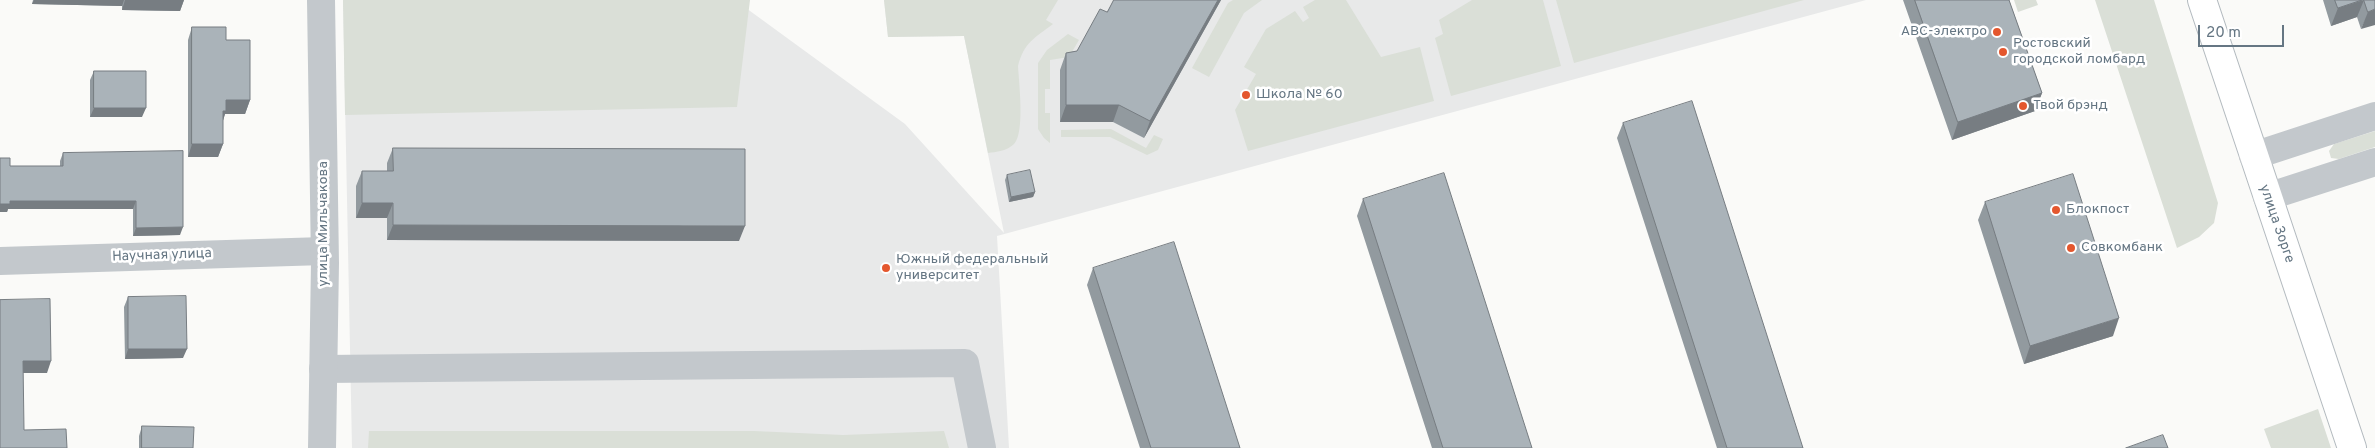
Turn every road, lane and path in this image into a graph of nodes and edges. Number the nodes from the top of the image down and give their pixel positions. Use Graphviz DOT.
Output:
graph roads {
  1 [pos="321,0"];
  2 [pos="2202,0"];
  3 [pos="2375,116"];
  4 [pos="2253,156"];
  5 [pos="2375,162"];
  6 [pos="2266,197"];
  7 [pos="324,251"];
  8 [pos="0,261"];
  9 [pos="323,369"];
  10 [pos="322,448"];
  11 [pos="982,448"];
  12 [pos="2352,448"];
  1 -- 7 [label="street, улица Мильчакова"];
  2 -- 4 [label="main road, улица Зорге"];
  3 -- 4 [label="street"];
  4 -- 6 [label="main road, улица Зорге"];
  5 -- 6 [label="street"];
  6 -- 12 [label="main road, улица Зорге"];
  7 -- 8 [label="street, Научная улица"];
  7 -- 9 [label="street, улица Мильчакова"];
  9 -- 10 [label="street, улица Мильчакова"];
  9 -- 11 [label="street"];
}
